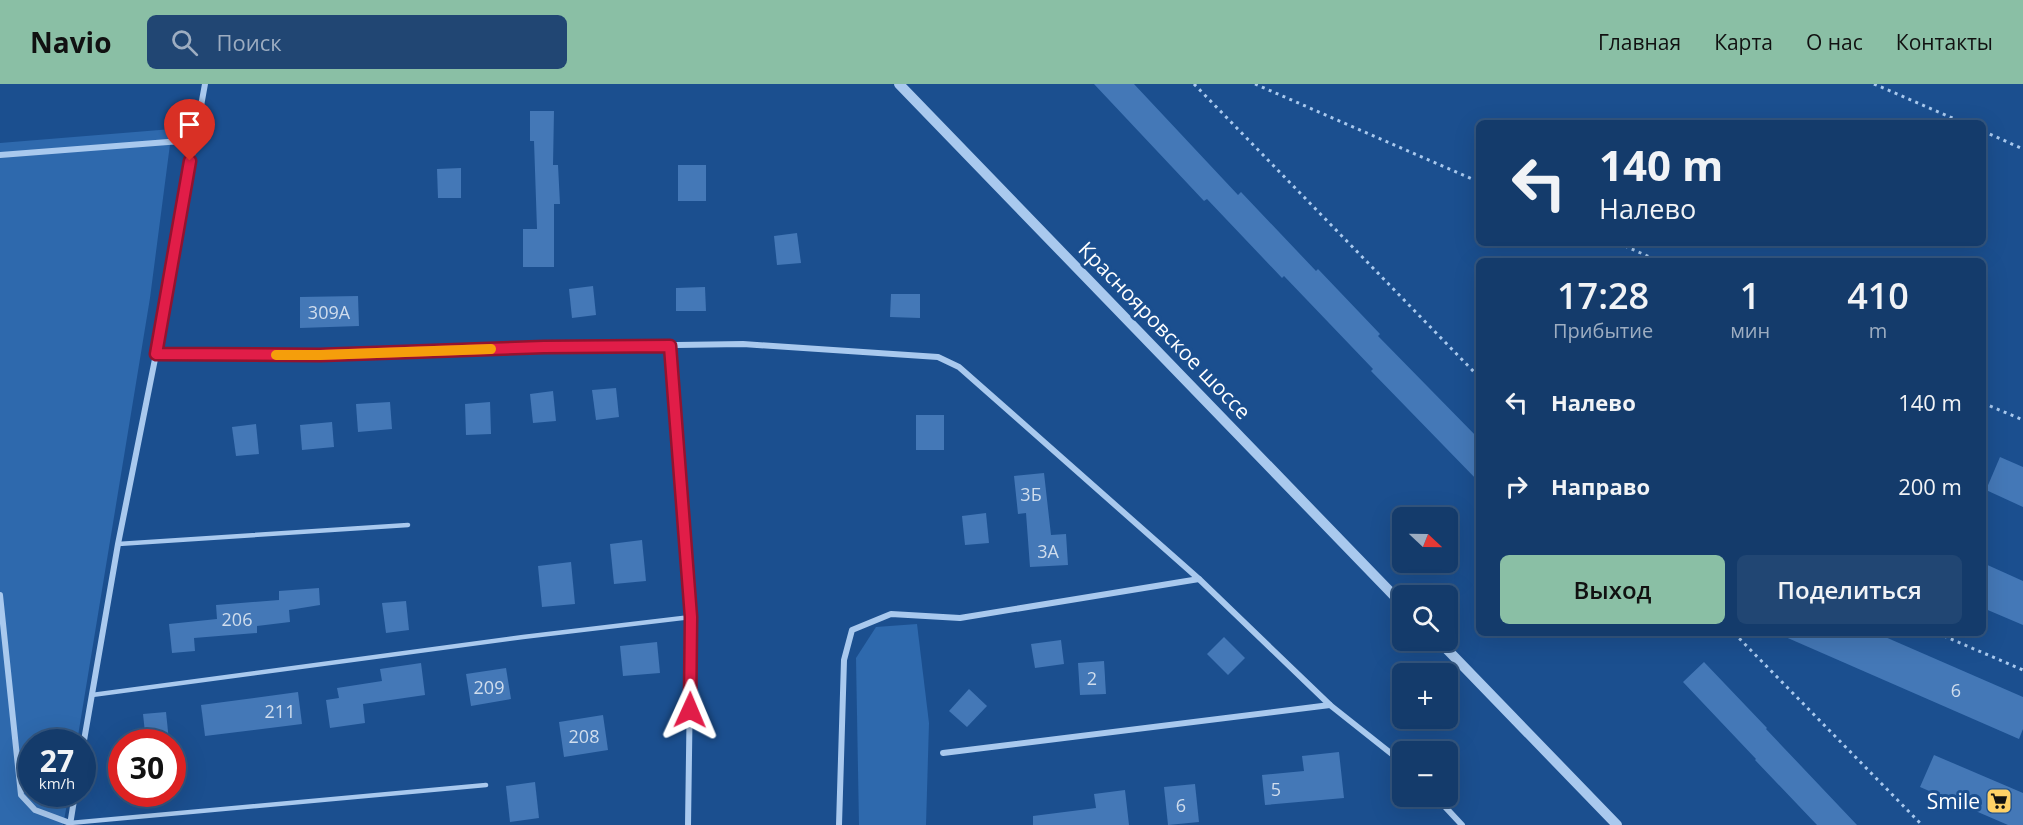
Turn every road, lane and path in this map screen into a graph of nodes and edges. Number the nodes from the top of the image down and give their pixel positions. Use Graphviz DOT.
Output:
graph roads {
  1 [pos="205,84"];
  2 [pos="899,84"];
  3 [pos="1194,84"];
  4 [pos="1255,84"];
  5 [pos="1874,84"];
  6 [pos="1957,120"];
  7 [pos="1986,132"];
  8 [pos="194,140"];
  9 [pos="2023,149"];
  10 [pos="0,155"];
  11 [pos="1476,181"];
  12 [pos="1625,246"];
  13 [pos="1652,258"];
  14 [pos="670,346"];
  15 [pos="156,354"];
  16 [pos="1476,374"];
  17 [pos="1986,404"];
  18 [pos="2023,420"];
  19 [pos="408,525"];
  20 [pos="118,544"];
  21 [pos="1199,579"];
  22 [pos="1392,594"];
  23 [pos="0,595"];
  24 [pos="691,617"];
  25 [pos="1737,636"];
  26 [pos="1944,636"];
  27 [pos="1449,651"];
  28 [pos="2023,670"];
  29 [pos="93,695"];
  30 [pos="1330,705"];
  31 [pos="86,729"];
  32 [pos="943,753"];
  33 [pos="1392,754"];
  34 [pos="486,785"];
  35 [pos="73,807"];
  36 [pos="1445,807"];
  37 [pos="70,824"];
  38 [pos="688,825"];
  39 [pos="839,825"];
  40 [pos="1462,825"];
  41 [pos="1617,825"];
  42 [pos="1922,825"];
  1 -- 8 [label="street"];
  2 -- 22 [label="street, Краснояровское шоссе"];
  3 -- 16 [label="path"];
  4 -- 11 [label="path"];
  5 -- 6 [label="path"];
  7 -- 9 [label="path"];
  8 -- 10 [label="street"];
  8 -- 15 [label="street"];
  12 -- 13 [label="path"];
  14 -- 15 [label="street"];
  14 -- 21 [label="street"];
  14 -- 24 [label="street"];
  15 -- 20 [label="street"];
  17 -- 18 [label="path"];
  19 -- 20 [label="lane"];
  20 -- 29 [label="street"];
  21 -- 30 [label="street"];
  21 -- 39 [label="street"];
  23 -- 37 [label="street"];
  24 -- 29 [label="lane"];
  24 -- 38 [label="street"];
  25 -- 42 [label="path"];
  26 -- 28 [label="path"];
  27 -- 41 [label="street"];
  29 -- 31 [label="street"];
  30 -- 32 [label="street"];
  30 -- 33 [label="street"];
  34 -- 37 [label="lane"];
  35 -- 37 [label="street"];
  36 -- 40 [label="street"];
}
